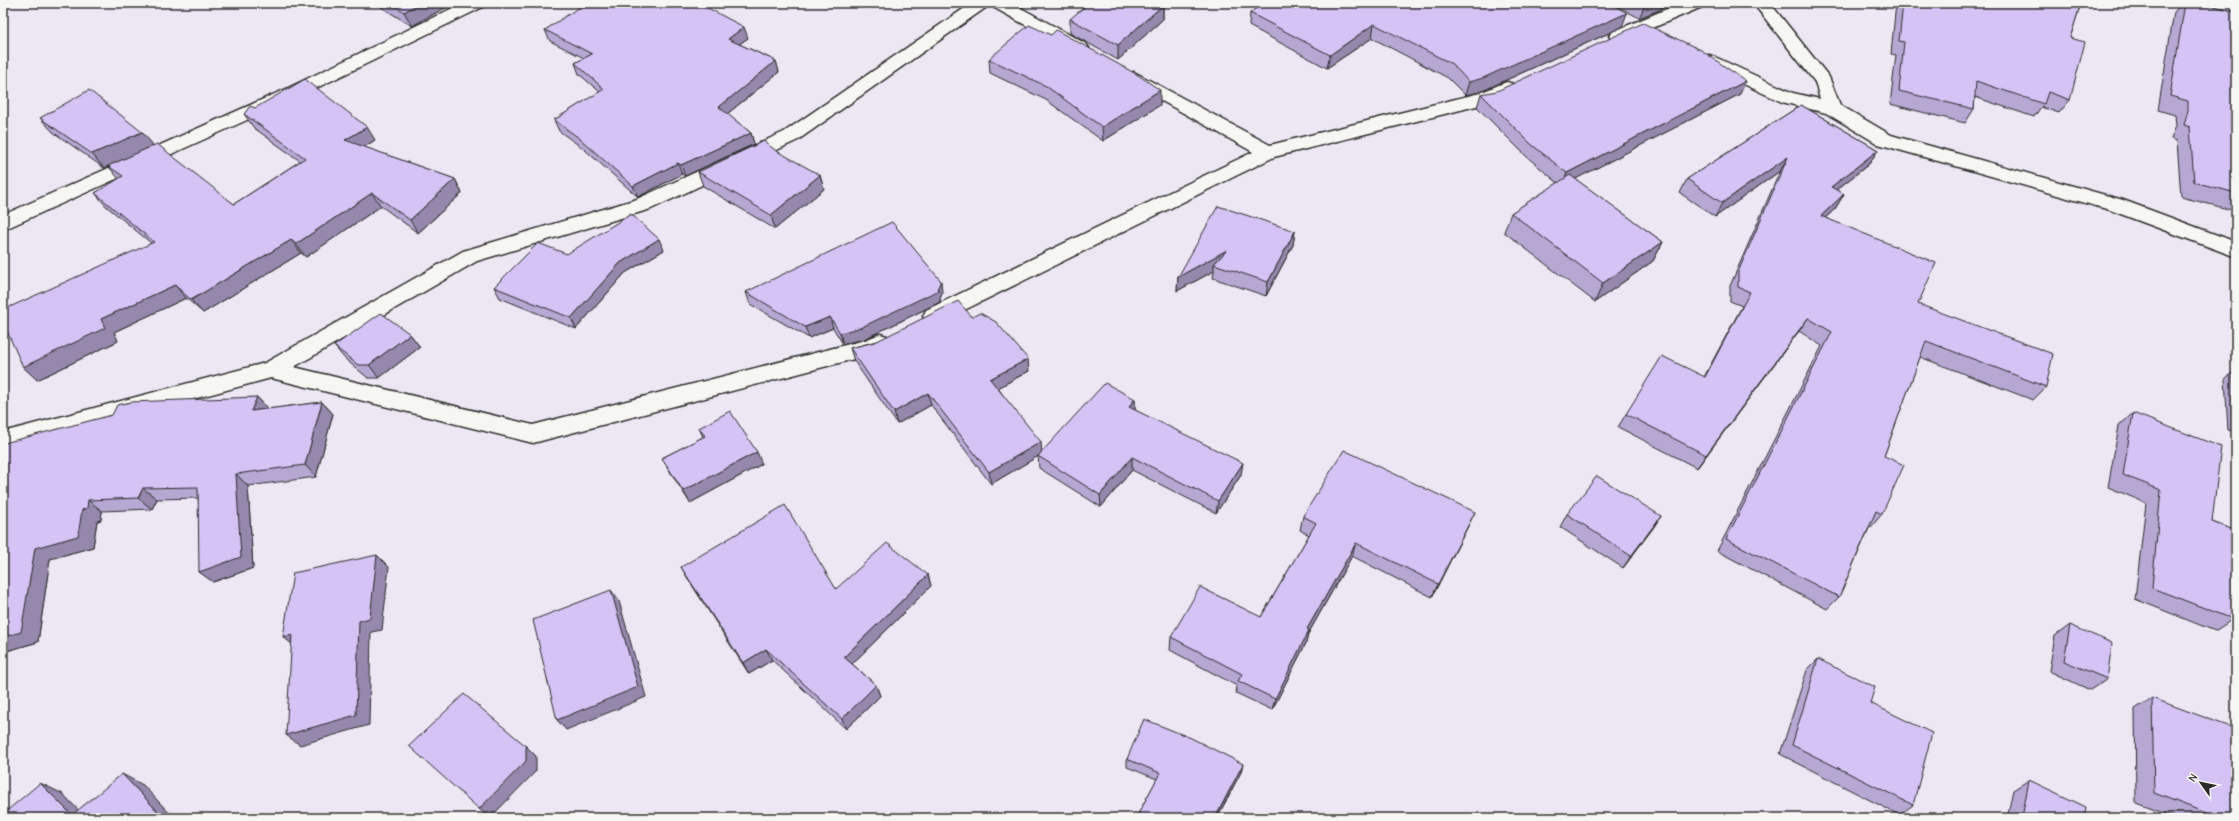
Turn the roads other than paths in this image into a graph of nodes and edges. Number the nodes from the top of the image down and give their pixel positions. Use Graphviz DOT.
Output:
graph roads {
  1 [pos="477,3"];
  2 [pos="983,3"];
  3 [pos="999,3"];
  4 [pos="1696,3"];
  5 [pos="1760,3"];
  6 [pos="1618,16"];
  7 [pos="1638,27"];
  8 [pos="1660,37"];
  9 [pos="1603,43"];
  10 [pos="1695,54"];
  11 [pos="1096,56"];
  12 [pos="1116,68"];
  13 [pos="1527,79"];
  14 [pos="1832,108"];
  15 [pos="1268,152"];
  16 [pos="3,223"];
  17 [pos="2236,250"];
  18 [pos="920,323"];
  19 [pos="898,334"];
  20 [pos="271,370"];
  21 [pos="3,441"];
  1 -- 16 [label="street"];
  2 -- 20 [label="street"];
  3 -- 11 [label="street"];
  4 -- 7 [label="street"];
  5 -- 14 [label="street"];
  6 -- 7 [label="street"];
  7 -- 8 [label="street"];
  7 -- 9 [label="street"];
  10 -- 14 [label="street"];
  12 -- 15 [label="street"];
  13 -- 15 [label="street"];
  14 -- 17 [label="street"];
  15 -- 18 [label="street"];
  19 -- 20 [label="street"];
  20 -- 21 [label="street"];
}
